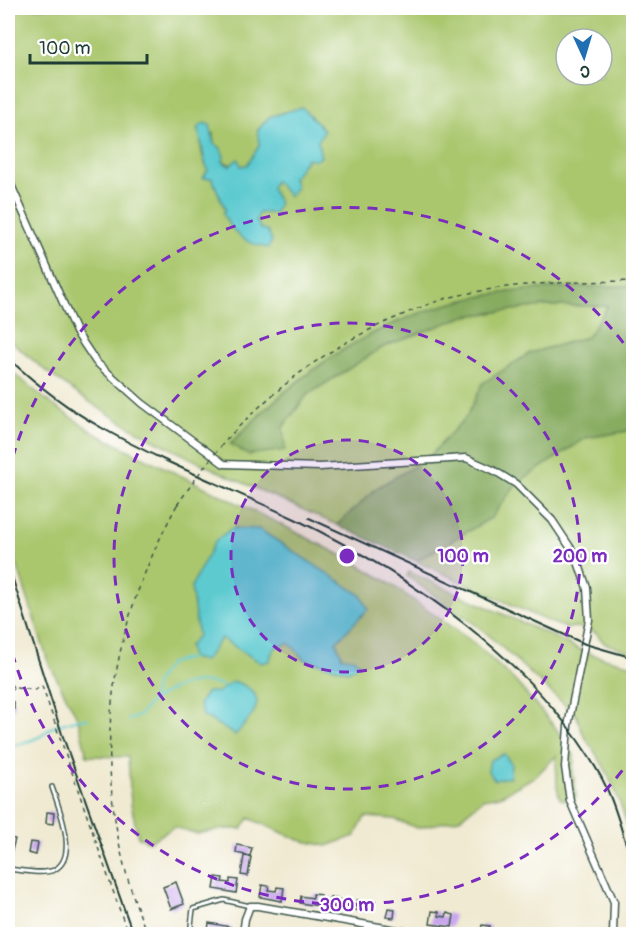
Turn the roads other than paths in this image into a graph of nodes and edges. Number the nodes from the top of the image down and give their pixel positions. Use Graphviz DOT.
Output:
graph roads {
  1 [pos="8,178"];
  2 [pos="52,787"];
  3 [pos="8,869"];
  4 [pos="250,906"];
  5 [pos="190,934"];
  6 [pos="243,934"];
  7 [pos="420,934"];
  8 [pos="614,934"];
  1 -- 8 [label="street"];
  2 -- 3 [label="lane"];
  4 -- 5 [label="lane"];
  4 -- 6 [label="street"];
  4 -- 7 [label="street"];
}
